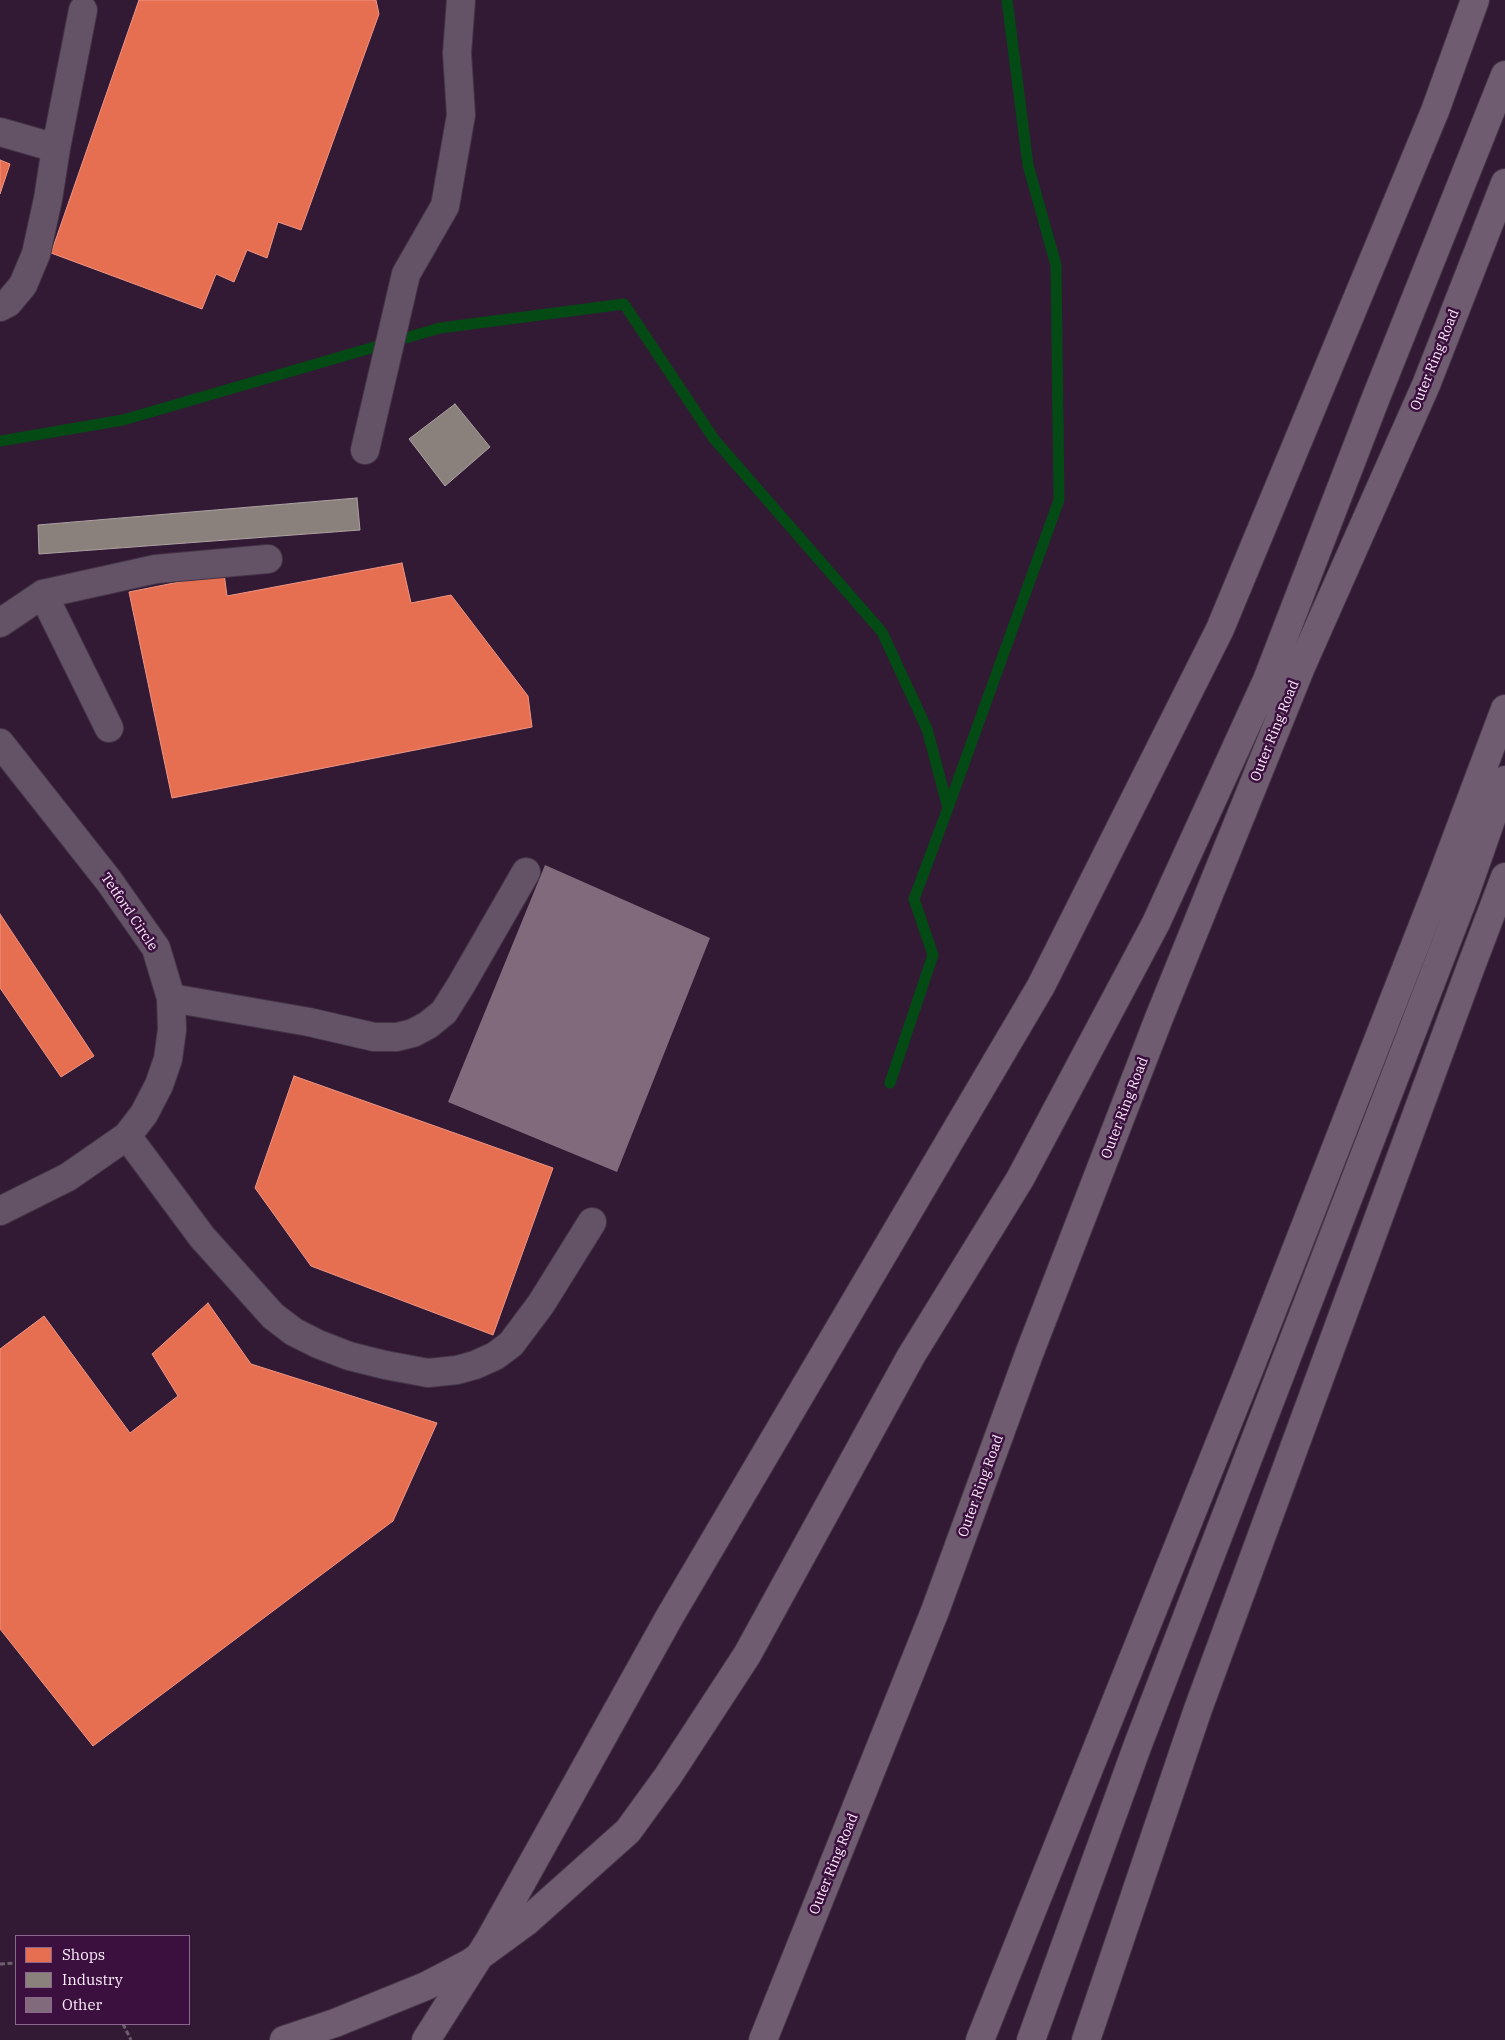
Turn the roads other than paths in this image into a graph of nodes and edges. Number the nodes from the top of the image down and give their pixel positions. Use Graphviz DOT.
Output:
graph roads {
  1 [pos="461,0"];
  2 [pos="1475,0"];
  3 [pos="83,10"];
  4 [pos="1505,75"];
  5 [pos="0,132"];
  6 [pos="56,148"];
  7 [pos="1505,183"];
  8 [pos="0,307"];
  9 [pos="364,450"];
  10 [pos="268,559"];
  11 [pos="43,594"];
  12 [pos="0,623"];
  13 [pos="1505,709"];
  14 [pos="109,728"];
  15 [pos="0,743"];
  16 [pos="1505,780"];
  17 [pos="526,872"];
  18 [pos="1505,877"];
  19 [pos="171,998"];
  20 [pos="126,1136"];
  21 [pos="0,1211"];
  22 [pos="592,1222"];
  23 [pos="284,2040"];
  24 [pos="426,2040"];
  25 [pos="763,2040"];
  26 [pos="980,2040"];
  27 [pos="1031,2040"];
  28 [pos="1086,2040"];
  1 -- 9 [label="street"];
  2 -- 24 [label="highway"];
  3 -- 6 [label="street"];
  4 -- 23 [label="highway"];
  5 -- 6 [label="street"];
  6 -- 8 [label="street"];
  7 -- 25 [label="highway, Outer Ring Road"];
  10 -- 11 [label="street"];
  11 -- 12 [label="street"];
  11 -- 14 [label="street"];
  13 -- 26 [label="highway"];
  15 -- 19 [label="street, Tetford Circle"];
  16 -- 27 [label="highway"];
  17 -- 19 [label="street"];
  18 -- 28 [label="highway"];
  19 -- 20 [label="street, Tetford Circle"];
  20 -- 21 [label="street, Tetford Circle"];
  20 -- 22 [label="street"];
}
